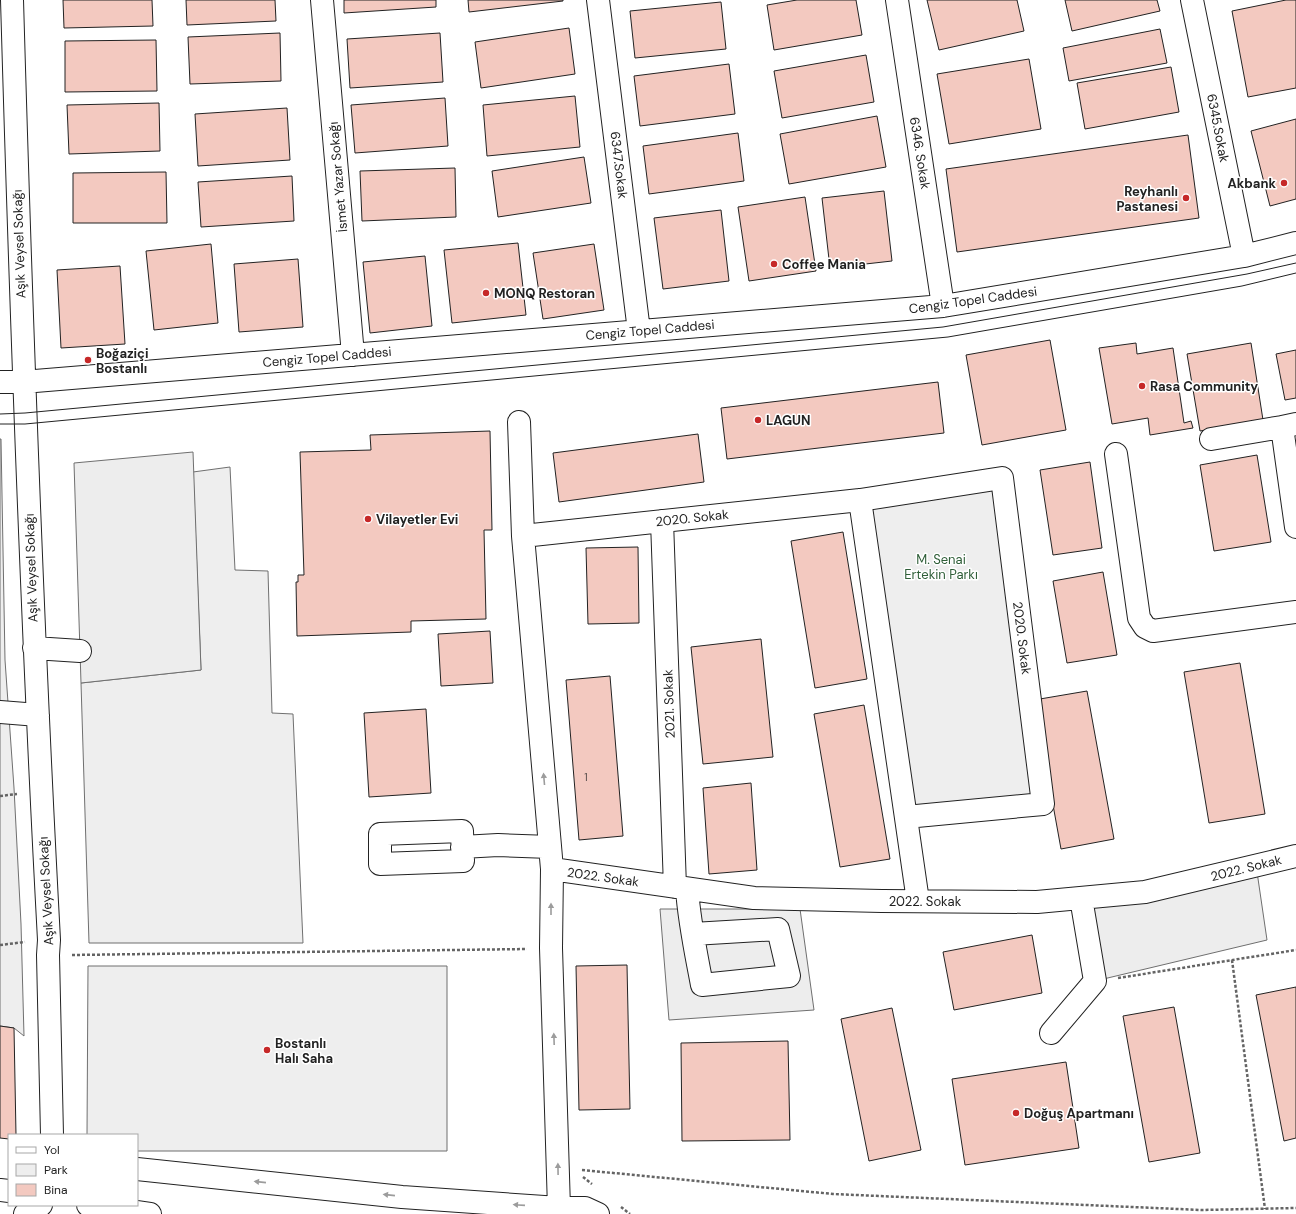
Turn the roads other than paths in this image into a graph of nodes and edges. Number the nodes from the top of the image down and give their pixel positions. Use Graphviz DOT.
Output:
graph roads {
  1 [pos="12,0"];
  2 [pos="322,0"];
  3 [pos="598,0"];
  4 [pos="897,0"];
  5 [pos="1192,0"];
  6 [pos="8,112"];
  7 [pos="1296,243"];
  8 [pos="1244,256"];
  9 [pos="943,306"];
  10 [pos="639,331"];
  11 [pos="353,355"];
  12 [pos="0,382"];
  13 [pos="23,382"];
  14 [pos="520,422"];
  15 [pos="1289,426"];
  16 [pos="1211,439"];
  17 [pos="1116,454"];
  18 [pos="860,500"];
  19 [pos="662,521"];
  20 [pos="1296,526"];
  21 [pos="524,536"];
  22 [pos="1296,612"];
  23 [pos="34,648"];
  24 [pos="80,651"];
  25 [pos="0,712"];
  26 [pos="38,715"];
  27 [pos="906,817"];
  28 [pos="462,847"];
  29 [pos="550,847"];
  30 [pos="1296,856"];
  31 [pos="552,869"];
  32 [pos="681,888"];
  33 [pos="1081,898"];
  34 [pos="918,901"];
  35 [pos="692,934"];
  36 [pos="1051,1033"];
  37 [pos="52,1134"];
  38 [pos="138,1169"];
  39 [pos="39,1206"];
  40 [pos="95,1206"];
  41 [pos="559,1208"];
  42 [pos="25,1214"];
  43 [pos="150,1214"];
  44 [pos="598,1214"];
  1 -- 6 [label="street, Aşık Veysel Sokağı"];
  2 -- 11 [label="street, İsmet Yazar Sokağı"];
  3 -- 10 [label="street, 6347.Sokak"];
  4 -- 9 [label="street, 6346. Sokak"];
  5 -- 8 [label="street, 6345.Sokak"];
  6 -- 13 [label="street, Aşık Veysel Sokağı"];
  7 -- 8 [label="street, Cengiz Topel Caddesi"];
  8 -- 9 [label="street, Cengiz Topel Caddesi"];
  9 -- 10 [label="street, Cengiz Topel Caddesi"];
  10 -- 11 [label="street, Cengiz Topel Caddesi"];
  11 -- 13 [label="street, Cengiz Topel Caddesi"];
  12 -- 13 [label="street, Cengiz Topel Caddesi"];
  13 -- 23 [label="street, Aşık Veysel Sokağı"];
  14 -- 21 [label="street, 2022. Sokak"];
  15 -- 16 [label="street"];
  15 -- 20 [label="street"];
  17 -- 22 [label="street"];
  18 -- 19 [label="street, 2020. Sokak"];
  18 -- 27 [label="street"];
  18 -- 27 [label="street, 2020. Sokak"];
  19 -- 21 [label="street, 2020. Sokak"];
  19 -- 32 [label="street, 2021. Sokak"];
  29 -- 21 [label="street, 2022. Sokak, one-way"];
  23 -- 24 [label="street"];
  23 -- 26 [label="street, Aşık Veysel Sokağı"];
  25 -- 26 [label="street"];
  26 -- 37 [label="street, Aşık Veysel Sokağı"];
  27 -- 34 [label="street"];
  28 -- 29 [label="street"];
  29 -- 31 [label="street, 2022. Sokak"];
  30 -- 33 [label="street, 2022. Sokak"];
  31 -- 32 [label="street, 2022. Sokak"];
  41 -- 31 [label="street, 2022. Sokak, one-way"];
  32 -- 34 [label="street, 2022. Sokak"];
  32 -- 35 [label="street, 2021. Sokak"];
  33 -- 34 [label="street, 2022. Sokak"];
  33 -- 36 [label="street"];
  41 -- 38 [label="street, one-way"];
  39 -- 42 [label="street"];
  40 -- 43 [label="street"];
  41 -- 44 [label="street"];
}
